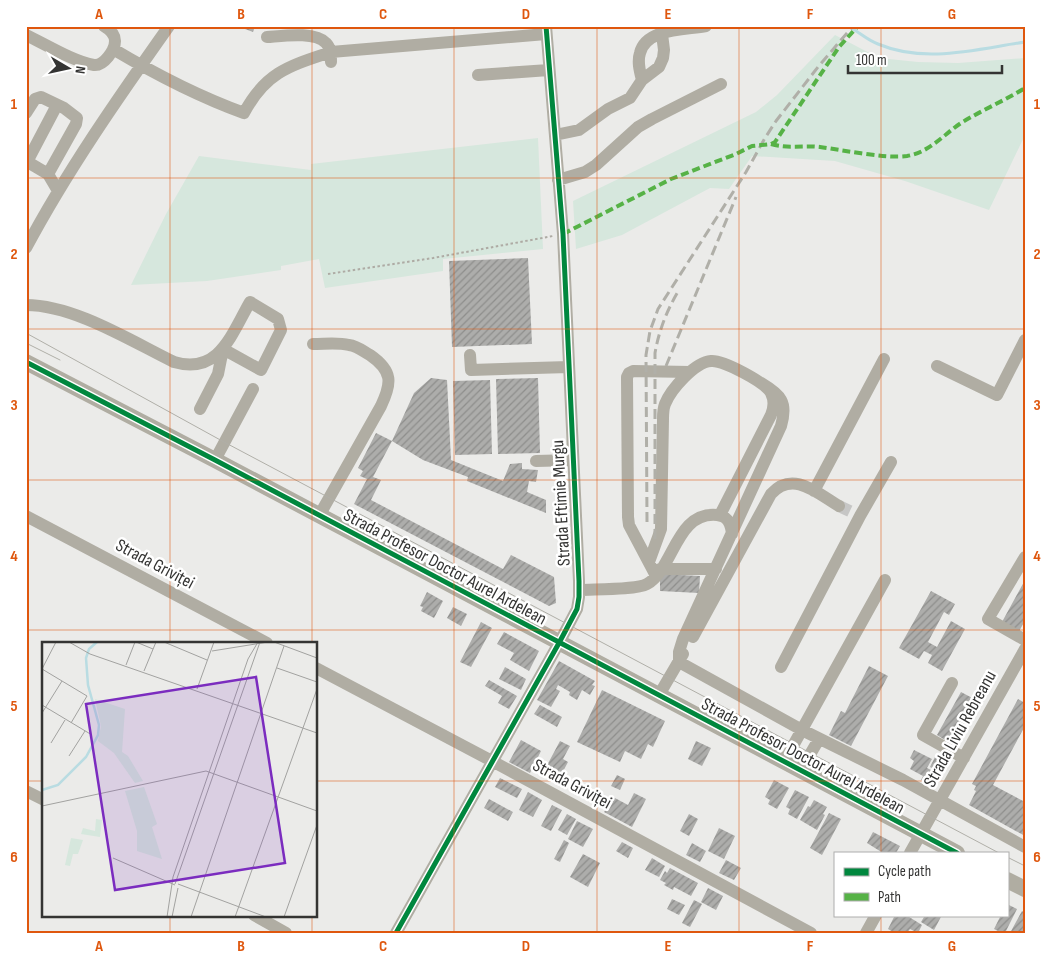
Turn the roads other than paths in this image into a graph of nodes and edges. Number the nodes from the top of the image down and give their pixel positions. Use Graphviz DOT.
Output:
graph roads {
  1 [pos="104,26"];
  2 [pos="168,26"];
  3 [pos="706,26"];
  4 [pos="546,30"];
  5 [pos="662,30"];
  6 [pos="26,35"];
  7 [pos="268,37"];
  8 [pos="113,49"];
  9 [pos="331,57"];
  10 [pos="140,66"];
  11 [pos="549,70"];
  12 [pos="478,75"];
  13 [pos="642,80"];
  14 [pos="721,84"];
  15 [pos="57,105"];
  16 [pos="26,113"];
  17 [pos="554,135"];
  18 [pos="26,162"];
  19 [pos="48,174"];
  20 [pos="558,180"];
  21 [pos="58,191"];
  22 [pos="26,248"];
  23 [pos="26,305"];
  24 [pos="1025,340"];
  25 [pos="313,344"];
  26 [pos="223,349"];
  27 [pos="470,355"];
  28 [pos="884,359"];
  29 [pos="26,362"];
  30 [pos="569,366"];
  31 [pos="936,366"];
  32 [pos="690,372"];
  33 [pos="761,383"];
  34 [pos="253,389"];
  35 [pos="200,408"];
  36 [pos="215,460"];
  37 [pos="573,460"];
  38 [pos="536,461"];
  39 [pos="891,462"];
  40 [pos="814,492"];
  41 [pos="839,506"];
  42 [pos="720,515"];
  43 [pos="26,516"];
  44 [pos="319,516"];
  45 [pos="732,534"];
  46 [pos="1025,557"];
  47 [pos="649,562"];
  48 [pos="716,569"];
  49 [pos="658,573"];
  50 [pos="885,580"];
  51 [pos="579,590"];
  52 [pos="1025,640"];
  53 [pos="265,642"];
  54 [pos="559,643"];
  55 [pos="1025,648"];
  56 [pos="679,662"];
  57 [pos="781,667"];
  58 [pos="318,669"];
  59 [pos="952,683"];
  60 [pos="659,696"];
  61 [pos="802,730"];
  62 [pos="819,739"];
  63 [pos="964,758"];
  64 [pos="492,761"];
  65 [pos="784,762"];
  66 [pos="801,770"];
  67 [pos="26,791"];
  68 [pos="42,799"];
  69 [pos="939,801"];
  70 [pos="921,834"];
  71 [pos="1025,847"];
  72 [pos="911,852"];
  73 [pos="955,852"];
  74 [pos="1008,880"];
  75 [pos="1025,889"];
  76 [pos="256,916"];
  77 [pos="875,916"];
  78 [pos="286,933"];
  79 [pos="396,933"];
  80 [pos="811,933"];
  81 [pos="866,933"];
  1 -- 8 [label="street"];
  2 -- 10 [label="street"];
  3 -- 5 [label="street"];
  4 -- 9 [label="street"];
  4 -- 11 [label="street, Strada Eftimie Murgu"];
  5 -- 13 [label="street"];
  5 -- 13 [label="street"];
  6 -- 8 [label="street"];
  7 -- 9 [label="street"];
  8 -- 10 [label="street"];
  9 -- 10 [label="street"];
  10 -- 21 [label="street"];
  11 -- 12 [label="street"];
  11 -- 17 [label="street, Strada Eftimie Murgu"];
  13 -- 17 [label="street"];
  14 -- 20 [label="street"];
  15 -- 16 [label="street"];
  15 -- 18 [label="street"];
  15 -- 19 [label="street"];
  17 -- 20 [label="street, Strada Eftimie Murgu"];
  18 -- 19 [label="street"];
  19 -- 21 [label="street"];
  20 -- 30 [label="street, Strada Eftimie Murgu"];
  21 -- 22 [label="street"];
  23 -- 26 [label="street"];
  24 -- 31 [label="street"];
  25 -- 44 [label="street"];
  26 -- 26 [label="street"];
  26 -- 35 [label="street"];
  27 -- 30 [label="street"];
  28 -- 40 [label="street"];
  29 -- 36 [label="main road, Strada Profesor Doctor Aurel Ardelean"];
  30 -- 37 [label="street, Strada Eftimie Murgu"];
  32 -- 33 [label="street"];
  32 -- 47 [label="street"];
  32 -- 47 [label="street"];
  33 -- 42 [label="street"];
  33 -- 45 [label="street"];
  34 -- 36 [label="street"];
  36 -- 44 [label="main road, Strada Profesor Doctor Aurel Ardelean"];
  37 -- 38 [label="street"];
  37 -- 51 [label="street, Strada Eftimie Murgu"];
  39 -- 57 [label="street"];
  40 -- 41 [label="street"];
  40 -- 56 [label="street"];
  42 -- 45 [label="street"];
  42 -- 49 [label="street"];
  43 -- 53 [label="street, Strada Griviței"];
  44 -- 54 [label="main road, Strada Profesor Doctor Aurel Ardelean"];
  45 -- 48 [label="street"];
  46 -- 52 [label="street"];
  47 -- 49 [label="street"];
  48 -- 49 [label="street"];
  48 -- 56 [label="street"];
  49 -- 51 [label="street"];
  50 -- 61 [label="street"];
  51 -- 54 [label="street, Strada Eftimie Murgu"];
  54 -- 60 [label="main road, Strada Profesor Doctor Aurel Ardelean"];
  54 -- 64 [label="street, Strada Eftimie Murgu"];
  55 -- 63 [label="street, Strada Liviu Rebreanu"];
  56 -- 60 [label="street"];
  56 -- 61 [label="street"];
  58 -- 64 [label="street, Strada Griviței"];
  59 -- 63 [label="street"];
  60 -- 65 [label="main road, Strada Profesor Doctor Aurel Ardelean"];
  61 -- 62 [label="street"];
  61 -- 65 [label="street"];
  62 -- 66 [label="street"];
  62 -- 69 [label="street"];
  63 -- 69 [label="street, Strada Liviu Rebreanu"];
  64 -- 79 [label="street, Strada Eftimie Murgu"];
  64 -- 80 [label="street, Strada Griviței"];
  65 -- 66 [label="main road, Strada Profesor Doctor Aurel Ardelean"];
  66 -- 70 [label="main road, Strada Profesor Doctor Aurel Ardelean"];
  67 -- 68 [label="street"];
  69 -- 70 [label="street, Strada Liviu Rebreanu"];
  69 -- 71 [label="street"];
  70 -- 72 [label="street, Strada Liviu Rebreanu"];
  70 -- 73 [label="main road, Strada Profesor Doctor Aurel Ardelean"];
  74 -- 75 [label="main road"];
  76 -- 78 [label="street"];
  77 -- 81 [label="street"];
}
